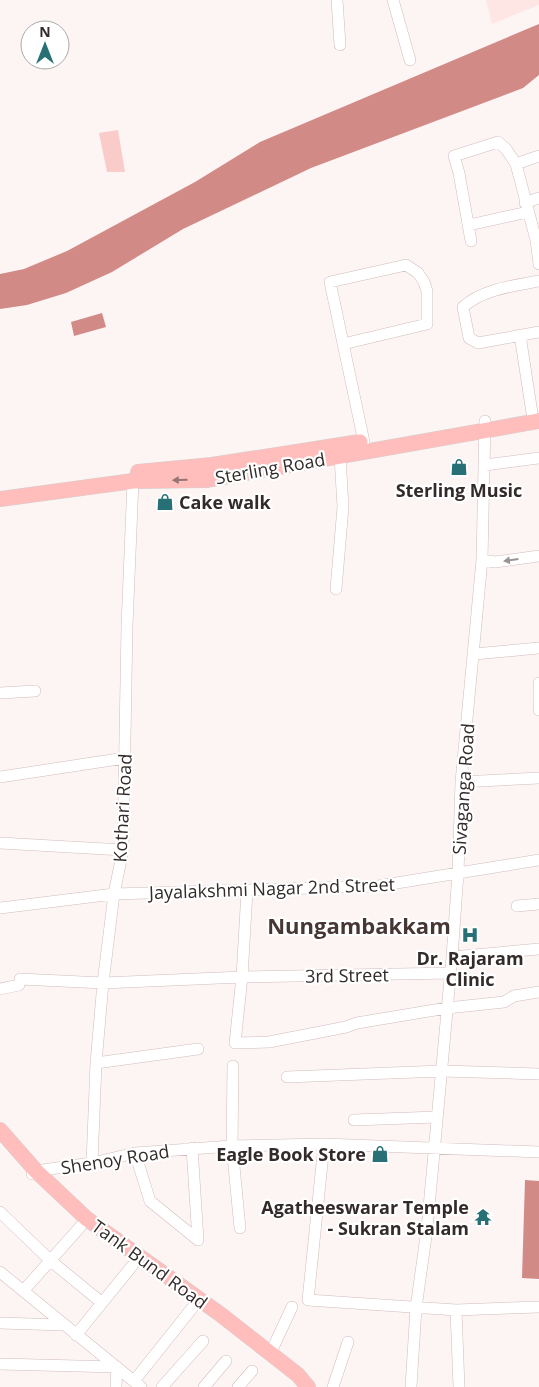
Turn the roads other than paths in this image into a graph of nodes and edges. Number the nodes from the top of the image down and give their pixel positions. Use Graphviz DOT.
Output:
graph roads {
  1 [pos="337,0"];
  2 [pos="393,0"];
  3 [pos="340,45"];
  4 [pos="410,60"];
  5 [pos="539,156"];
  6 [pos="516,164"];
  7 [pos="539,198"];
  8 [pos="526,207"];
  9 [pos="468,225"];
  10 [pos="537,240"];
  11 [pos="472,241"];
  12 [pos="539,264"];
  13 [pos="539,281"];
  14 [pos="539,332"];
  15 [pos="520,335"];
  16 [pos="343,344"];
  17 [pos="537,415"];
  18 [pos="486,426"];
  19 [pos="364,442"];
  20 [pos="340,456"];
  21 [pos="539,458"];
  22 [pos="485,465"];
  23 [pos="133,481"];
  24 [pos="0,490"];
  25 [pos="0,499"];
  26 [pos="539,556"];
  27 [pos="482,560"];
  28 [pos="336,589"];
  29 [pos="539,648"];
  30 [pos="474,654"];
  31 [pos="539,683"];
  32 [pos="35,691"];
  33 [pos="0,693"];
  34 [pos="539,710"];
  35 [pos="125,758"];
  36 [pos="0,777"];
  37 [pos="539,778"];
  38 [pos="460,782"];
  39 [pos="0,843"];
  40 [pos="123,850"];
  41 [pos="539,860"];
  42 [pos="458,873"];
  43 [pos="247,891"];
  44 [pos="114,894"];
  45 [pos="539,904"];
  46 [pos="517,906"];
  47 [pos="0,908"];
  48 [pos="539,949"];
  49 [pos="452,957"];
  50 [pos="451,973"];
  51 [pos="242,977"];
  52 [pos="103,983"];
  53 [pos="0,989"];
  54 [pos="539,992"];
  55 [pos="447,1008"];
  56 [pos="198,1049"];
  57 [pos="96,1063"];
  58 [pos="233,1066"];
  59 [pos="442,1071"];
  60 [pos="539,1074"];
  61 [pos="287,1077"];
  62 [pos="437,1117"];
  63 [pos="354,1120"];
  64 [pos="0,1130"];
  65 [pos="0,1141"];
  66 [pos="324,1144"];
  67 [pos="232,1146"];
  68 [pos="192,1148"];
  69 [pos="433,1148"];
  70 [pos="539,1152"];
  71 [pos="135,1153"];
  72 [pos="92,1163"];
  73 [pos="34,1173"];
  74 [pos="0,1212"];
  75 [pos="80,1226"];
  76 [pos="240,1228"];
  77 [pos="52,1262"];
  78 [pos="132,1266"];
  79 [pos="0,1272"];
  80 [pos="24,1290"];
  81 [pos="101,1302"];
  82 [pos="193,1307"];
  83 [pos="292,1307"];
  84 [pos="539,1307"];
  85 [pos="416,1308"];
  86 [pos="456,1310"];
  87 [pos="0,1323"];
  88 [pos="64,1325"];
  89 [pos="76,1335"];
  90 [pos="203,1341"];
  91 [pos="348,1342"];
  92 [pos="270,1354"];
  93 [pos="226,1361"];
  94 [pos="0,1364"];
  95 [pos="117,1367"];
  96 [pos="252,1371"];
  97 [pos="137,1384"];
  98 [pos="116,1387"];
  99 [pos="162,1387"];
  100 [pos="204,1387"];
  101 [pos="238,1387"];
  102 [pos="296,1387"];
  103 [pos="308,1387"];
  104 [pos="333,1387"];
  105 [pos="411,1387"];
  106 [pos="459,1387"];
  1 -- 3 [label="street"];
  2 -- 4 [label="street"];
  5 -- 6 [label="street"];
  6 -- 8 [label="street"];
  6 -- 9 [label="street"];
  7 -- 8 [label="street"];
  8 -- 9 [label="street"];
  8 -- 10 [label="street"];
  9 -- 11 [label="street"];
  10 -- 12 [label="street"];
  13 -- 15 [label="street"];
  14 -- 15 [label="street"];
  15 -- 17 [label="street"];
  16 -- 16 [label="street"];
  16 -- 19 [label="street"];
  17 -- 18 [label="main road, Sterling Road"];
  18 -- 19 [label="main road, Sterling Road"];
  18 -- 20 [label="main road, Sterling Road"];
  18 -- 22 [label="street, Sivaganga Road"];
  19 -- 24 [label="main road, Sterling Road"];
  20 -- 23 [label="main road, Sterling Road, one-way"];
  20 -- 28 [label="street"];
  21 -- 22 [label="street"];
  22 -- 27 [label="street, Sivaganga Road"];
  23 -- 25 [label="main road, Sterling Road"];
  23 -- 35 [label="street, Kothari Road"];
  26 -- 27 [label="street, one-way"];
  27 -- 30 [label="street, Sivaganga Road"];
  29 -- 30 [label="street"];
  30 -- 38 [label="street, Sivaganga Road"];
  31 -- 34 [label="street"];
  32 -- 33 [label="street"];
  35 -- 36 [label="street"];
  35 -- 40 [label="street, Kothari Road"];
  37 -- 38 [label="street"];
  38 -- 42 [label="street, Sivaganga Road"];
  39 -- 40 [label="street"];
  40 -- 44 [label="street, Kothari Road"];
  41 -- 42 [label="street, Jayalakshmi Nagar 2nd Street"];
  42 -- 43 [label="street, Jayalakshmi Nagar 2nd Street"];
  42 -- 49 [label="street, Sivaganga Road"];
  43 -- 44 [label="street, Jayalakshmi Nagar 2nd Street"];
  43 -- 51 [label="street"];
  44 -- 47 [label="street, Jayalakshmi Nagar 2nd Street"];
  44 -- 52 [label="street, Kothari Road"];
  45 -- 46 [label="street"];
  48 -- 49 [label="street"];
  49 -- 50 [label="street, Sivaganga Road"];
  50 -- 51 [label="street, 3rd Street"];
  50 -- 55 [label="street, Sivaganga Road"];
  51 -- 52 [label="street, 3rd Street"];
  51 -- 55 [label="street"];
  52 -- 53 [label="street, 3rd Street"];
  52 -- 57 [label="street, Kothari Road"];
  54 -- 55 [label="street"];
  55 -- 59 [label="street, Sivaganga Road"];
  56 -- 57 [label="street"];
  57 -- 72 [label="street, Kothari Road"];
  58 -- 67 [label="street"];
  59 -- 60 [label="street"];
  59 -- 61 [label="street"];
  59 -- 62 [label="street, Sivaganga Road"];
  62 -- 63 [label="street"];
  62 -- 69 [label="street, Sivaganga Road"];
  64 -- 73 [label="main road, Tank Bund Road"];
  65 -- 73 [label="main road, Tank Bund Road"];
  66 -- 67 [label="street, Shenoy Road"];
  66 -- 69 [label="street, Shenoy Road"];
  66 -- 85 [label="street"];
  67 -- 68 [label="street, Shenoy Road"];
  67 -- 76 [label="street"];
  68 -- 71 [label="street, Shenoy Road"];
  68 -- 71 [label="street"];
  69 -- 70 [label="street, Shenoy Road"];
  69 -- 85 [label="street, Sivaganga Road"];
  71 -- 72 [label="street, Shenoy Road"];
  72 -- 73 [label="street, Shenoy Road"];
  73 -- 75 [label="main road, Tank Bund Road"];
  73 -- 92 [label="main road, Tank Bund Road"];
  74 -- 77 [label="street"];
  75 -- 77 [label="street"];
  75 -- 78 [label="main road, Tank Bund Road"];
  77 -- 80 [label="street"];
  77 -- 81 [label="street"];
  78 -- 81 [label="street"];
  78 -- 82 [label="main road, Tank Bund Road"];
  79 -- 80 [label="street"];
  80 -- 88 [label="street"];
  81 -- 89 [label="street"];
  82 -- 97 [label="street"];
  82 -- 102 [label="main road, Tank Bund Road"];
  83 -- 92 [label="street"];
  84 -- 86 [label="street"];
  85 -- 86 [label="street"];
  85 -- 105 [label="street, Sivaganga Road"];
  86 -- 106 [label="street"];
  87 -- 88 [label="street"];
  88 -- 89 [label="street"];
  89 -- 95 [label="street"];
  90 -- 99 [label="street"];
  91 -- 104 [label="street"];
  92 -- 103 [label="main road, Tank Bund Road"];
  93 -- 100 [label="street"];
  94 -- 95 [label="street"];
  95 -- 97 [label="street"];
  95 -- 98 [label="street"];
  96 -- 101 [label="street"];
}
